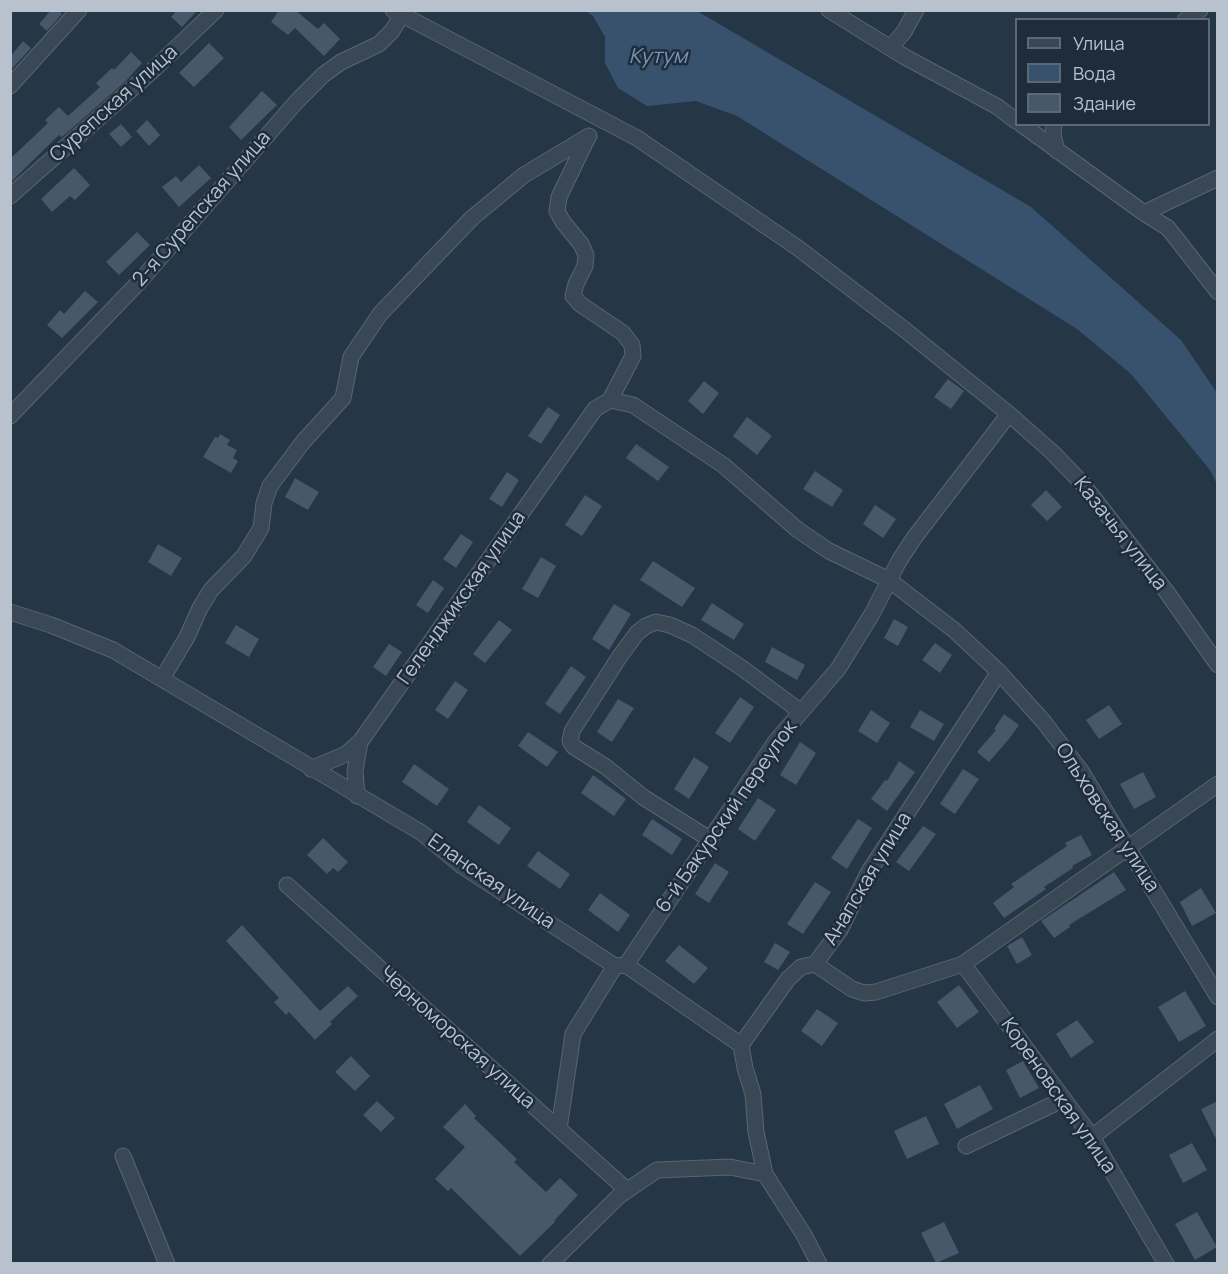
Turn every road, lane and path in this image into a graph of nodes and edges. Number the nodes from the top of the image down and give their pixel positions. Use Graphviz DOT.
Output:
graph roads {
  1 [pos="79,10"];
  2 [pos="216,10"];
  3 [pos="830,10"];
  4 [pos="916,10"];
  5 [pos="397,13"];
  6 [pos="890,48"];
  7 [pos="10,86"];
  8 [pos="598,117"];
  9 [pos="1015,120"];
  10 [pos="1024,126"];
  11 [pos="1054,126"];
  12 [pos="589,136"];
  13 [pos="1057,150"];
  14 [pos="1218,178"];
  15 [pos="10,196"];
  16 [pos="1144,213"];
  17 [pos="1218,292"];
  18 [pos="610,400"];
  19 [pos="1009,414"];
  20 [pos="10,416"];
  21 [pos="889,580"];
  22 [pos="10,612"];
  23 [pos="1218,665"];
  24 [pos="999,672"];
  25 [pos="162,679"];
  26 [pos="801,712"];
  27 [pos="360,742"];
  28 [pos="311,769"];
  29 [pos="1218,784"];
  30 [pos="357,796"];
  31 [pos="711,840"];
  32 [pos="1128,846"];
  33 [pos="287,885"];
  34 [pos="815,964"];
  35 [pos="963,964"];
  36 [pos="620,965"];
  37 [pos="1218,997"];
  38 [pos="1218,1039"];
  39 [pos="741,1045"];
  40 [pos="1064,1099"];
  41 [pos="559,1129"];
  42 [pos="1092,1137"];
  43 [pos="966,1146"];
  44 [pos="123,1156"];
  45 [pos="765,1174"];
  46 [pos="627,1190"];
  47 [pos="167,1263"];
  48 [pos="550,1263"];
  49 [pos="819,1263"];
  50 [pos="1166,1263"];
  1 -- 7 [label="street"];
  2 -- 15 [label="street, Сурепская улица"];
  3 -- 6 [label="street"];
  4 -- 6 [label="street"];
  5 -- 8 [label="street, Казачья улица"];
  5 -- 20 [label="street, 2-я Сурепская улица"];
  6 -- 9 [label="street"];
  8 -- 12 [label="street"];
  8 -- 19 [label="street, Казачья улица"];
  10 -- 13 [label="street"];
  11 -- 13 [label="street"];
  12 -- 18 [label="street"];
  12 -- 25 [label="street"];
  13 -- 16 [label="street"];
  14 -- 16 [label="street"];
  16 -- 17 [label="street"];
  18 -- 21 [label="street, Ольховская улица"];
  18 -- 27 [label="street, Геленджикская улица"];
  19 -- 21 [label="street, 6-й Бакурский переулок"];
  19 -- 23 [label="street, Казачья улица"];
  21 -- 24 [label="street, Ольховская улица"];
  21 -- 26 [label="street, 6-й Бакурский переулок"];
  22 -- 25 [label="street, Еланская улица"];
  24 -- 32 [label="street, Ольховская улица"];
  24 -- 34 [label="street, Анапская улица"];
  25 -- 28 [label="street, Еланская улица"];
  26 -- 31 [label="street, 6-й Бакурский переулок"];
  26 -- 31 [label="street"];
  27 -- 28 [label="street"];
  27 -- 30 [label="street, Геленджикская улица"];
  28 -- 30 [label="street, Еланская улица"];
  29 -- 32 [label="street"];
  30 -- 36 [label="street, Еланская улица"];
  31 -- 36 [label="street, 6-й Бакурский переулок"];
  32 -- 35 [label="street"];
  32 -- 37 [label="street, Ольховская улица"];
  33 -- 41 [label="street, Черноморская улица"];
  34 -- 35 [label="street"];
  34 -- 39 [label="street, Анапская улица"];
  35 -- 40 [label="street, Кореновская улица"];
  36 -- 39 [label="street"];
  36 -- 41 [label="street, 6-й Бакурский переулок"];
  38 -- 42 [label="street"];
  39 -- 45 [label="street"];
  40 -- 42 [label="street, Кореновская улица"];
  40 -- 43 [label="street"];
  41 -- 46 [label="street, Черноморская улица"];
  42 -- 50 [label="street, Кореновская улица"];
  44 -- 47 [label="street"];
  45 -- 46 [label="street"];
  45 -- 49 [label="street"];
  46 -- 48 [label="street"];
}
